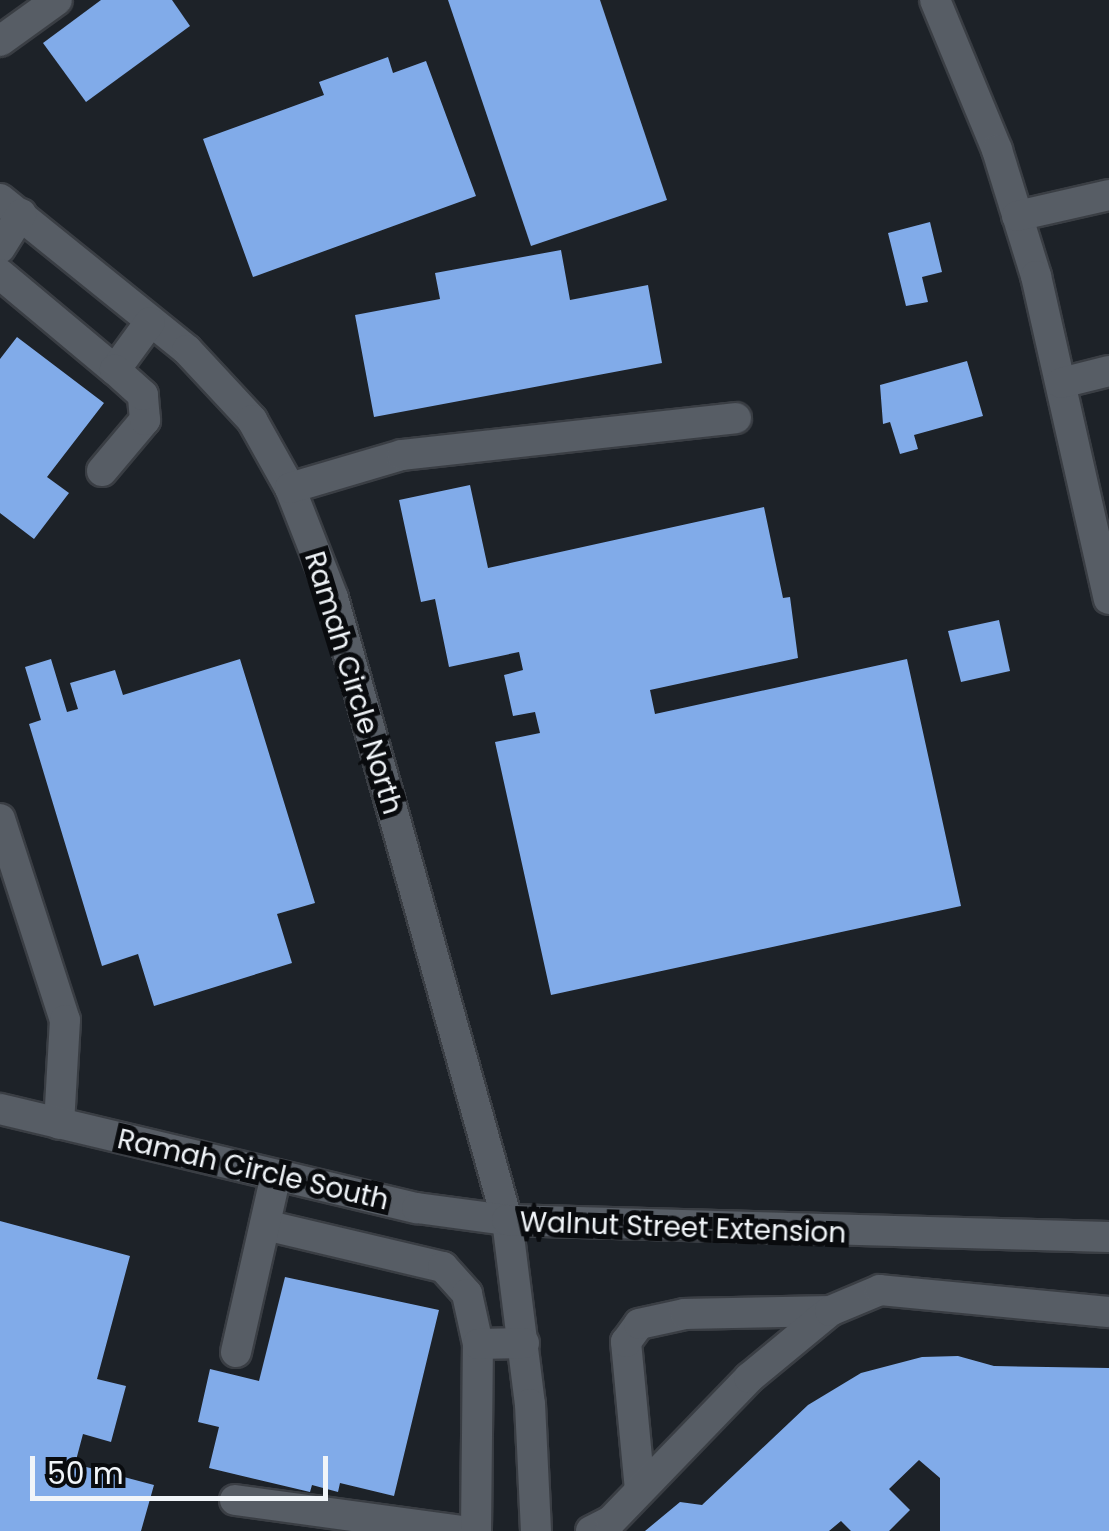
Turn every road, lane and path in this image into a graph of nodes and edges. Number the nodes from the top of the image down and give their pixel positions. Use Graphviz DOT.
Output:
graph roads {
  1 [pos="57,0"];
  2 [pos="935,0"];
  3 [pos="0,40"];
  4 [pos="1109,195"];
  5 [pos="10,206"];
  6 [pos="1017,216"];
  7 [pos="0,248"];
  8 [pos="2,281"];
  9 [pos="150,322"];
  10 [pos="115,370"];
  11 [pos="1109,371"];
  12 [pos="1061,384"];
  13 [pos="736,418"];
  14 [pos="102,471"];
  15 [pos="290,488"];
  16 [pos="1101,518"];
  17 [pos="1109,599"];
  18 [pos="0,818"];
  19 [pos="0,1109"];
  20 [pos="59,1124"];
  21 [pos="276,1175"];
  22 [pos="416,1208"];
  23 [pos="507,1220"];
  24 [pos="265,1225"];
  25 [pos="1109,1237"];
  26 [pos="407,1258"];
  27 [pos="830,1311"];
  28 [pos="1109,1312"];
  29 [pos="524,1343"];
  30 [pos="478,1344"];
  31 [pos="236,1352"];
  32 [pos="640,1490"];
  33 [pos="235,1500"];
  34 [pos="461,1531"];
  35 [pos="476,1531"];
  36 [pos="536,1531"];
  37 [pos="591,1531"];
  1 -- 3 [label="street"];
  2 -- 6 [label="street"];
  4 -- 6 [label="street"];
  5 -- 7 [label="street"];
  5 -- 9 [label="street, Ramah Circle North"];
  6 -- 12 [label="street"];
  8 -- 10 [label="street"];
  9 -- 10 [label="street"];
  9 -- 15 [label="street, Ramah Circle North"];
  10 -- 14 [label="street"];
  11 -- 12 [label="street"];
  12 -- 16 [label="street"];
  13 -- 15 [label="street"];
  15 -- 23 [label="street, Ramah Circle North"];
  16 -- 17 [label="street"];
  18 -- 20 [label="street"];
  19 -- 20 [label="street, Ramah Circle South"];
  20 -- 21 [label="street, Ramah Circle South"];
  21 -- 22 [label="street, Ramah Circle South"];
  21 -- 24 [label="street"];
  22 -- 23 [label="street, Ramah Circle South"];
  22 -- 26 [label="street"];
  23 -- 25 [label="street, Walnut Street Extension"];
  23 -- 29 [label="street, Walnut Street Extension"];
  24 -- 26 [label="street"];
  24 -- 31 [label="street"];
  26 -- 30 [label="street"];
  27 -- 28 [label="street"];
  27 -- 32 [label="street"];
  27 -- 32 [label="street"];
  29 -- 30 [label="street"];
  29 -- 36 [label="street, Walnut Street Extension"];
  30 -- 35 [label="street"];
  32 -- 37 [label="street"];
  33 -- 34 [label="street"];
}
